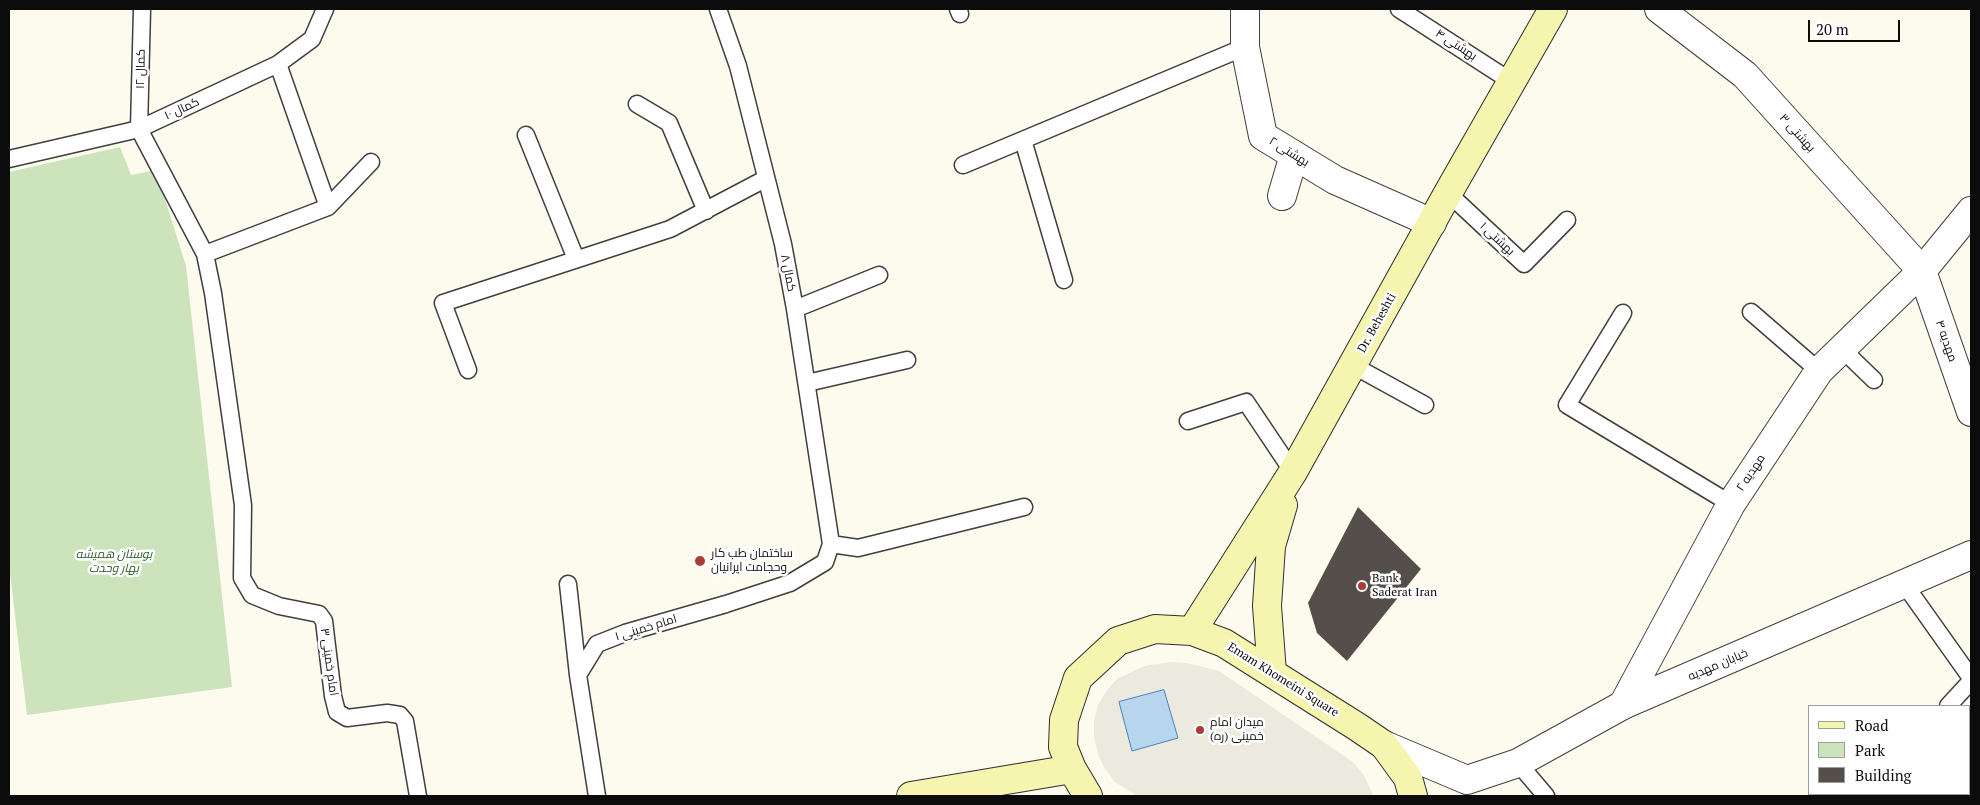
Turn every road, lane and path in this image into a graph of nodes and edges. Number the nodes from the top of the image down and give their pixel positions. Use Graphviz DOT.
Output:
graph roads {
  1 [pos="142,9"];
  2 [pos="325,9"];
  3 [pos="1245,9"];
  4 [pos="1399,9"];
  5 [pos="1553,9"];
  6 [pos="1659,9"];
  7 [pos="723,10"];
  8 [pos="1246,47"];
  9 [pos="278,64"];
  10 [pos="1512,82"];
  11 [pos="637,104"];
  12 [pos="140,129"];
  13 [pos="526,135"];
  14 [pos="1023,140"];
  15 [pos="1294,155"];
  16 [pos="9,160"];
  17 [pos="371,162"];
  18 [pos="963,165"];
  19 [pos="765,179"];
  20 [pos="1448,193"];
  21 [pos="1282,196"];
  22 [pos="328,207"];
  23 [pos="706,211"];
  24 [pos="1971,211"];
  25 [pos="1567,220"];
  26 [pos="1432,222"];
  27 [pos="205,254"];
  28 [pos="576,260"];
  29 [pos="1922,271"];
  30 [pos="879,275"];
  31 [pos="1064,280"];
  32 [pos="795,309"];
  33 [pos="1751,312"];
  34 [pos="1623,313"];
  35 [pos="1842,350"];
  36 [pos="906,360"];
  37 [pos="1354,366"];
  38 [pos="468,370"];
  39 [pos="1819,370"];
  40 [pos="1874,380"];
  41 [pos="806,383"];
  42 [pos="1425,405"];
  43 [pos="1971,412"];
  44 [pos="1188,421"];
  45 [pos="1293,472"];
  46 [pos="1731,504"];
  47 [pos="1024,507"];
  48 [pos="831,544"];
  49 [pos="1971,555"];
  50 [pos="568,584"];
  51 [pos="1905,585"];
  52 [pos="1192,631"];
  53 [pos="1272,673"];
  54 [pos="578,676"];
  55 [pos="1971,680"];
  56 [pos="1623,705"];
  57 [pos="1949,705"];
  58 [pos="1384,745"];
  59 [pos="1518,763"];
  60 [pos="1072,769"];
  61 [pos="1462,788"];
  62 [pos="418,796"];
  63 [pos="597,796"];
  64 [pos="911,796"];
  65 [pos="1088,796"];
  66 [pos="1413,796"];
  67 [pos="1546,796"];
  1 -- 12 [label="lane, کمال ۱۲"];
  2 -- 9 [label="lane, کمال ۱۰"];
  3 -- 8 [label="street, بهشتی ۲"];
  4 -- 10 [label="lane, بهشتی ۴"];
  5 -- 10 [label="main road, Dr. Beheshti"];
  6 -- 29 [label="street, بهشتی ۳"];
  7 -- 19 [label="lane, کمال ۸"];
  8 -- 14 [label="lane"];
  8 -- 15 [label="street, بهشتی ۲"];
  9 -- 12 [label="lane, کمال ۱۰"];
  9 -- 22 [label="lane"];
  10 -- 20 [label="main road, Dr. Beheshti"];
  11 -- 23 [label="lane"];
  12 -- 16 [label="lane, کمال ۱۰"];
  12 -- 27 [label="lane"];
  13 -- 28 [label="lane"];
  14 -- 18 [label="lane"];
  14 -- 31 [label="lane"];
  15 -- 21 [label="street"];
  15 -- 26 [label="street, بهشتی ۲"];
  17 -- 22 [label="lane"];
  19 -- 23 [label="lane"];
  19 -- 32 [label="lane, کمال ۸"];
  20 -- 25 [label="lane, بهشتی ۱"];
  20 -- 26 [label="main road, Dr. Beheshti"];
  22 -- 27 [label="lane"];
  23 -- 28 [label="lane"];
  24 -- 29 [label="street, مهدیه ۲"];
  26 -- 37 [label="main road, Dr. Beheshti"];
  27 -- 62 [label="lane, امام خمینی ۳"];
  28 -- 38 [label="lane"];
  29 -- 35 [label="street, مهدیه ۲"];
  29 -- 43 [label="street, مهدیه ۴"];
  30 -- 32 [label="lane"];
  32 -- 41 [label="lane, کمال ۸"];
  33 -- 39 [label="lane"];
  34 -- 46 [label="lane"];
  35 -- 39 [label="street, مهدیه ۲"];
  35 -- 40 [label="lane"];
  36 -- 41 [label="lane"];
  37 -- 42 [label="lane"];
  37 -- 45 [label="main road, Dr. Beheshti"];
  39 -- 46 [label="street, مهدیه ۲"];
  41 -- 48 [label="lane, کمال ۸"];
  44 -- 45 [label="lane"];
  45 -- 52 [label="main road, Dr. Beheshti"];
  45 -- 53 [label="main road"];
  46 -- 56 [label="street, مهدیه ۲"];
  47 -- 48 [label="lane"];
  48 -- 54 [label="lane, امام خمینی ۱"];
  49 -- 51 [label="street, خیابان مهدیه"];
  50 -- 54 [label="lane"];
  51 -- 55 [label="lane"];
  51 -- 56 [label="street, خیابان مهدیه"];
  52 -- 53 [label="main road, Emam Khomeini Square"];
  52 -- 60 [label="main road, Emam Khomeini Square"];
  53 -- 58 [label="main road, Emam Khomeini Square"];
  54 -- 63 [label="lane"];
  55 -- 57 [label="lane"];
  56 -- 59 [label="street, خیابان مهدیه"];
  58 -- 61 [label="street"];
  58 -- 66 [label="main road, Emam Khomeini Square"];
  59 -- 61 [label="street, خیابان مهدیه"];
  59 -- 67 [label="lane"];
  60 -- 64 [label="main road"];
  60 -- 65 [label="main road, Emam Khomeini Square"];
}
